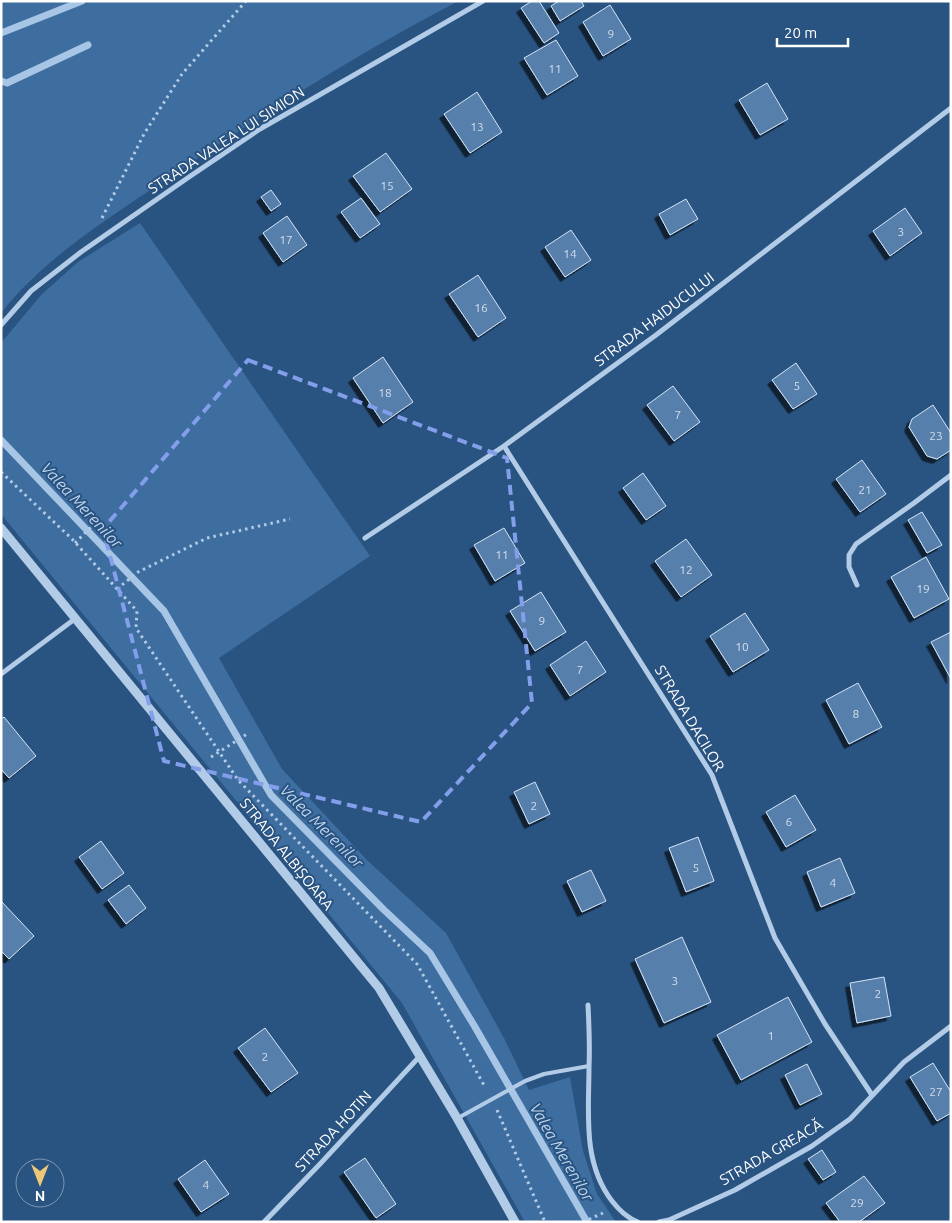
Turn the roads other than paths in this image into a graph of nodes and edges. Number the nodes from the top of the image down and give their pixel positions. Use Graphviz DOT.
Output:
graph roads {
  1 [pos="483,1"];
  2 [pos="951,108"];
  3 [pos="1,325"];
  4 [pos="504,446"];
  5 [pos="951,475"];
  6 [pos="1,528"];
  7 [pos="365,538"];
  8 [pos="857,584"];
  9 [pos="76,618"];
  10 [pos="1,674"];
  11 [pos="588,1005"];
  12 [pos="951,1026"];
  13 [pos="420,1056"];
  14 [pos="589,1066"];
  15 [pos="872,1095"];
  16 [pos="457,1118"];
  17 [pos="264,1222"];
  18 [pos="515,1222"];
  19 [pos="638,1222"];
  20 [pos="659,1222"];
  1 -- 3 [label="street, STRADA VALEA LUI SIMION"];
  2 -- 4 [label="street, STRADA HAIDUCULUI"];
  4 -- 7 [label="street, STRADA HAIDUCULUI"];
  4 -- 15 [label="street, STRADA DACILOR"];
  5 -- 8 [label="street"];
  6 -- 9 [label="street, STRADA ALBIȘOARA"];
  9 -- 10 [label="street"];
  9 -- 13 [label="street, STRADA ALBIȘOARA"];
  11 -- 14 [label="street"];
  12 -- 15 [label="street, STRADA GREACĂ"];
  13 -- 16 [label="street, STRADA ALBIȘOARA"];
  13 -- 17 [label="street, STRADA HOTIN"];
  14 -- 16 [label="lane"];
  14 -- 19 [label="street"];
  15 -- 20 [label="street, STRADA GREACĂ"];
  16 -- 18 [label="street, STRADA ALBIȘOARA"];
}
